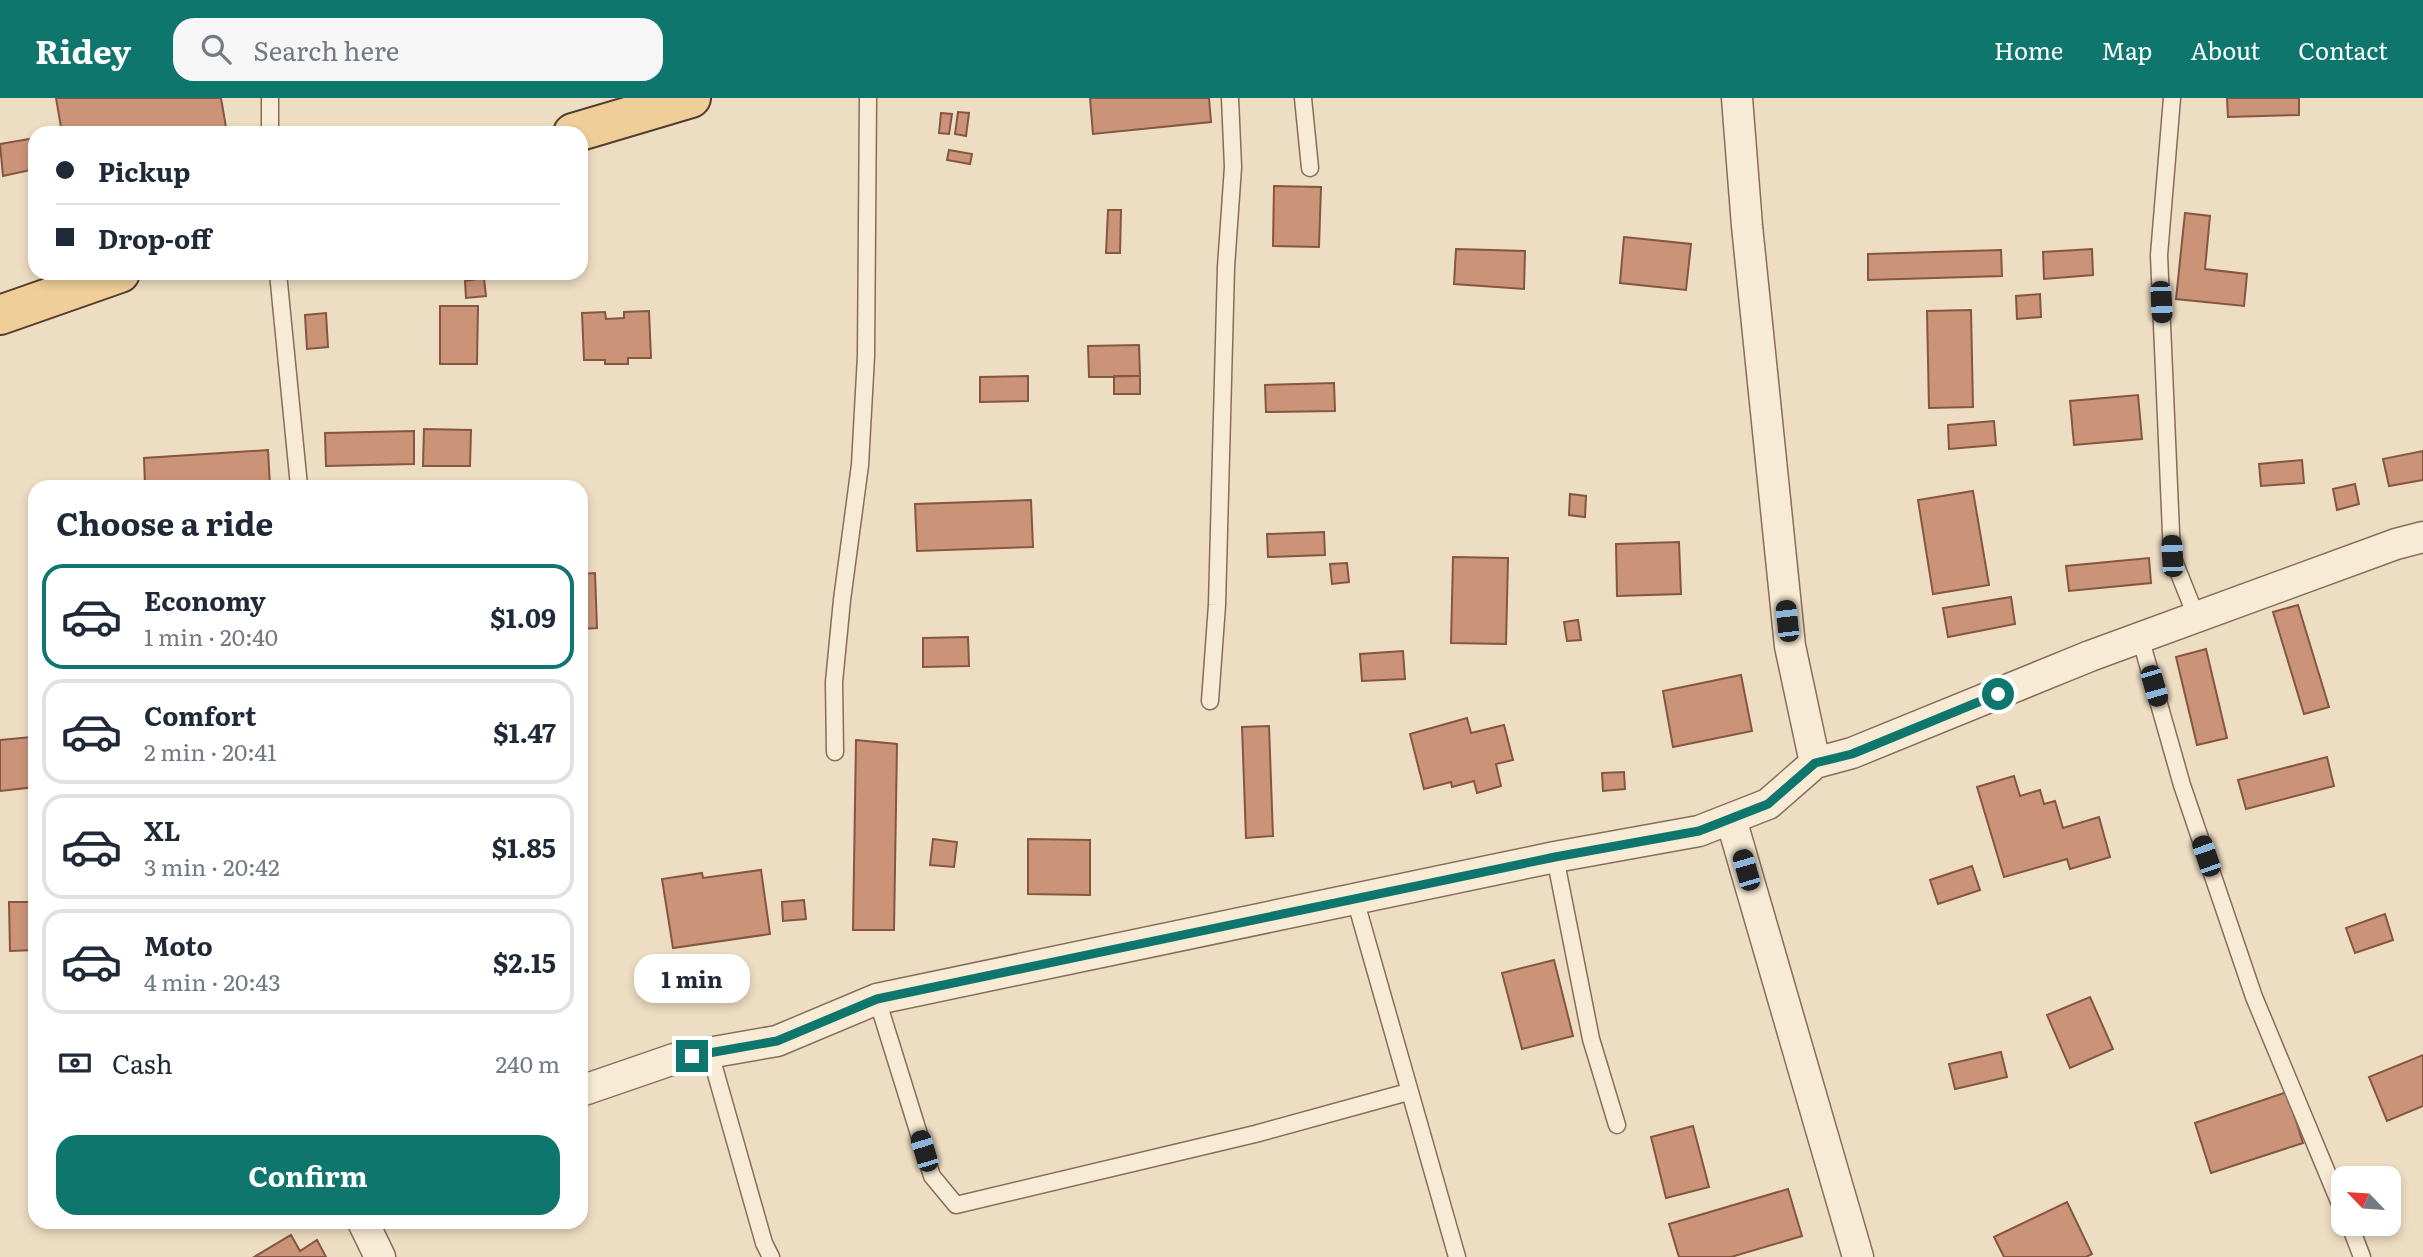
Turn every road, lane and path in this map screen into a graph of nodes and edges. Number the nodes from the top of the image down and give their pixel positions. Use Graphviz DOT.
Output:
graph roads {
  1 [pos="270,98"];
  2 [pos="691,98"];
  3 [pos="868,98"];
  4 [pos="1230,98"];
  5 [pos="1303,98"];
  6 [pos="1737,98"];
  7 [pos="2172,98"];
  8 [pos="271,126"];
  9 [pos="588,129"];
  10 [pos="1310,168"];
  11 [pos="100,280"];
  12 [pos="279,280"];
  13 [pos="0,315"];
  14 [pos="298,480"];
  15 [pos="2423,537"];
  16 [pos="2196,616"];
  17 [pos="2140,637"];
  18 [pos="1210,701"];
  19 [pos="835,752"];
  20 [pos="1815,763"];
  21 [pos="1731,819"];
  22 [pos="1555,857"];
  23 [pos="1355,899"];
  24 [pos="877,999"];
  25 [pos="710,1053"];
  26 [pos="588,1089"];
  27 [pos="1408,1092"];
  28 [pos="1617,1125"];
  29 [pos="2331,1181"];
  30 [pos="366,1229"];
  31 [pos="2354,1236"];
  32 [pos="380,1257"];
  33 [pos="771,1257"];
  34 [pos="1457,1257"];
  35 [pos="1858,1257"];
  36 [pos="2362,1257"];
  1 -- 8 [label="lane"];
  2 -- 9 [label="main road"];
  3 -- 19 [label="lane"];
  4 -- 18 [label="lane"];
  5 -- 10 [label="lane"];
  6 -- 20 [label="street"];
  7 -- 16 [label="lane"];
  11 -- 13 [label="main road"];
  12 -- 14 [label="lane"];
  15 -- 16 [label="street"];
  16 -- 17 [label="street"];
  17 -- 20 [label="street"];
  17 -- 29 [label="lane"];
  20 -- 21 [label="street"];
  21 -- 22 [label="street"];
  21 -- 35 [label="street"];
  22 -- 23 [label="street"];
  22 -- 28 [label="lane"];
  23 -- 24 [label="street"];
  23 -- 27 [label="lane"];
  24 -- 25 [label="street"];
  24 -- 27 [label="lane"];
  25 -- 26 [label="street"];
  25 -- 33 [label="lane"];
  27 -- 34 [label="lane"];
  30 -- 32 [label="street"];
  31 -- 36 [label="lane"];
}
